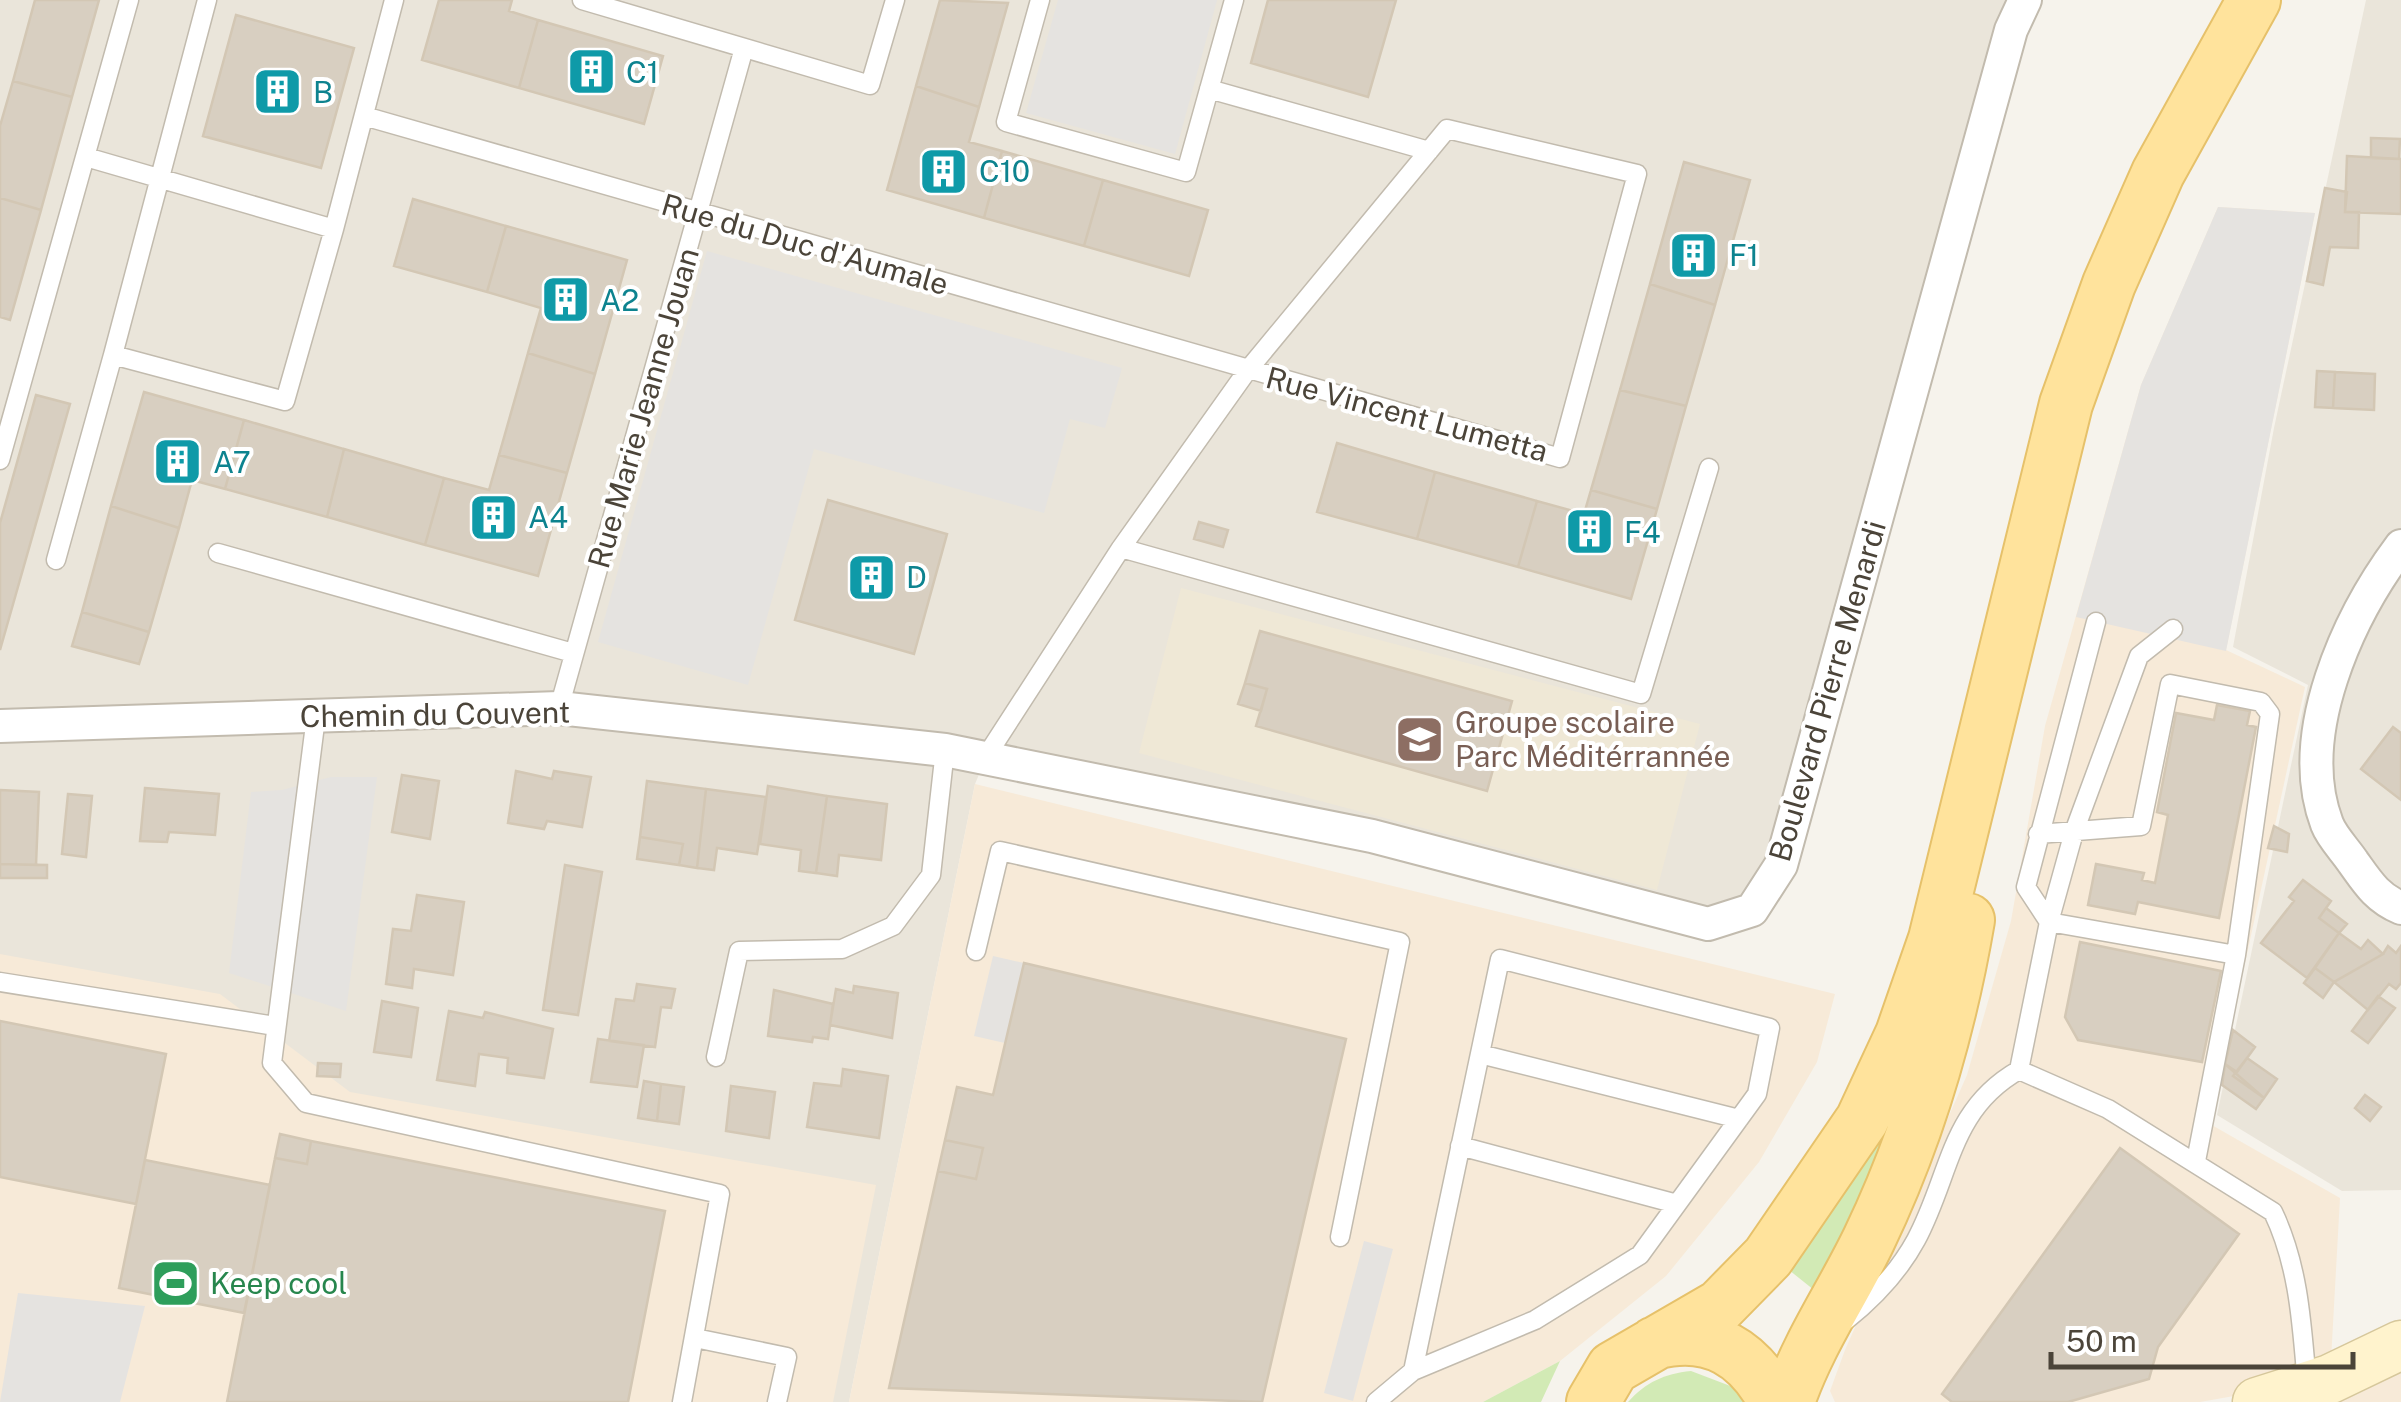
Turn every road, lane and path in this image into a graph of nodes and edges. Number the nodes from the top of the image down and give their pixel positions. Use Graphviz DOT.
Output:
graph roads {
  1 [pos="129,0"];
  2 [pos="207,0"];
  3 [pos="394,0"];
  4 [pos="582,0"];
  5 [pos="895,0"];
  6 [pos="1040,0"];
  7 [pos="1234,0"];
  8 [pos="2025,0"];
  9 [pos="2254,0"];
  10 [pos="744,48"];
  11 [pos="1209,88"];
  12 [pos="364,116"];
  13 [pos="1429,151"];
  14 [pos="86,156"];
  15 [pos="158,177"];
  16 [pos="698,213"];
  17 [pos="334,228"];
  18 [pos="113,355"];
  19 [pos="1247,371"];
  20 [pos="0,460"];
  21 [pos="1709,468"];
  22 [pos="2401,546"];
  23 [pos="1121,548"];
  24 [pos="218,553"];
  25 [pos="56,560"];
  26 [pos="2018,616"];
  27 [pos="2096,622"];
  28 [pos="2173,628"];
  29 [pos="574,653"];
  30 [pos="558,708"];
  31 [pos="316,717"];
  32 [pos="0,726"];
  33 [pos="945,750"];
  34 [pos="987,755"];
  35 [pos="2074,832"];
  36 [pos="2038,834"];
  37 [pos="2401,908"];
  38 [pos="2049,922"];
  39 [pos="976,951"];
  40 [pos="2236,955"];
  41 [pos="0,982"];
  42 [pos="275,1026"];
  43 [pos="1480,1054"];
  44 [pos="716,1058"];
  45 [pos="2019,1070"];
  46 [pos="1739,1119"];
  47 [pos="1460,1146"];
  48 [pos="2196,1161"];
  49 [pos="1677,1204"];
  50 [pos="1340,1237"];
  51 [pos="694,1338"];
  52 [pos="1649,1345"];
  53 [pos="2401,1346"];
  54 [pos="1804,1353"];
  55 [pos="1413,1371"];
  56 [pos="2322,1389"];
  57 [pos="682,1402"];
  58 [pos="777,1402"];
  59 [pos="1376,1402"];
  60 [pos="1593,1402"];
  61 [pos="1776,1402"];
  62 [pos="1788,1402"];
  63 [pos="2257,1402"];
  1 -- 14 [label="lane"];
  2 -- 15 [label="lane"];
  3 -- 12 [label="lane"];
  4 -- 10 [label="lane"];
  5 -- 10 [label="lane"];
  6 -- 11 [label="lane"];
  7 -- 11 [label="lane"];
  8 -- 34 [label="street, Boulevard Pierre Menardi"];
  9 -- 26 [label="main road"];
  10 -- 16 [label="lane, Rue Marie Jeanne Jouan"];
  11 -- 13 [label="lane"];
  12 -- 16 [label="lane, Rue du Duc d'Aumale"];
  12 -- 17 [label="lane"];
  13 -- 19 [label="lane"];
  13 -- 19 [label="lane, Rue Vincent Lumetta"];
  14 -- 15 [label="lane"];
  14 -- 20 [label="lane"];
  15 -- 17 [label="lane"];
  15 -- 18 [label="lane"];
  16 -- 19 [label="lane, Rue du Duc d'Aumale"];
  16 -- 29 [label="lane, Rue Marie Jeanne Jouan"];
  17 -- 18 [label="lane"];
  18 -- 25 [label="lane"];
  19 -- 23 [label="lane"];
  21 -- 23 [label="lane"];
  22 -- 37 [label="street"];
  23 -- 34 [label="lane"];
  24 -- 29 [label="lane"];
  26 -- 52 [label="main road"];
  26 -- 54 [label="main road"];
  27 -- 36 [label="lane"];
  28 -- 35 [label="lane"];
  29 -- 30 [label="lane, Rue Marie Jeanne Jouan"];
  30 -- 31 [label="street, Chemin du Couvent"];
  30 -- 33 [label="street, Chemin du Couvent"];
  31 -- 32 [label="street, Chemin du Couvent"];
  31 -- 42 [label="lane"];
  33 -- 34 [label="street, Chemin du Couvent"];
  33 -- 44 [label="lane"];
  35 -- 36 [label="lane"];
  35 -- 38 [label="lane"];
  35 -- 40 [label="lane"];
  36 -- 38 [label="lane"];
  38 -- 40 [label="lane"];
  38 -- 45 [label="lane"];
  39 -- 50 [label="lane"];
  40 -- 48 [label="lane"];
  41 -- 42 [label="lane"];
  42 -- 51 [label="lane"];
  43 -- 46 [label="lane"];
  43 -- 46 [label="lane"];
  43 -- 47 [label="lane"];
  45 -- 48 [label="lane"];
  45 -- 54 [label="lane"];
  46 -- 49 [label="lane"];
  47 -- 49 [label="lane"];
  47 -- 55 [label="lane"];
  48 -- 56 [label="lane"];
  49 -- 55 [label="lane"];
  51 -- 57 [label="lane"];
  51 -- 58 [label="lane"];
  52 -- 60 [label="main road"];
  52 -- 61 [label="main road"];
  53 -- 56 [label="main road"];
  54 -- 62 [label="main road"];
  55 -- 59 [label="lane"];
  56 -- 63 [label="main road"];
}
